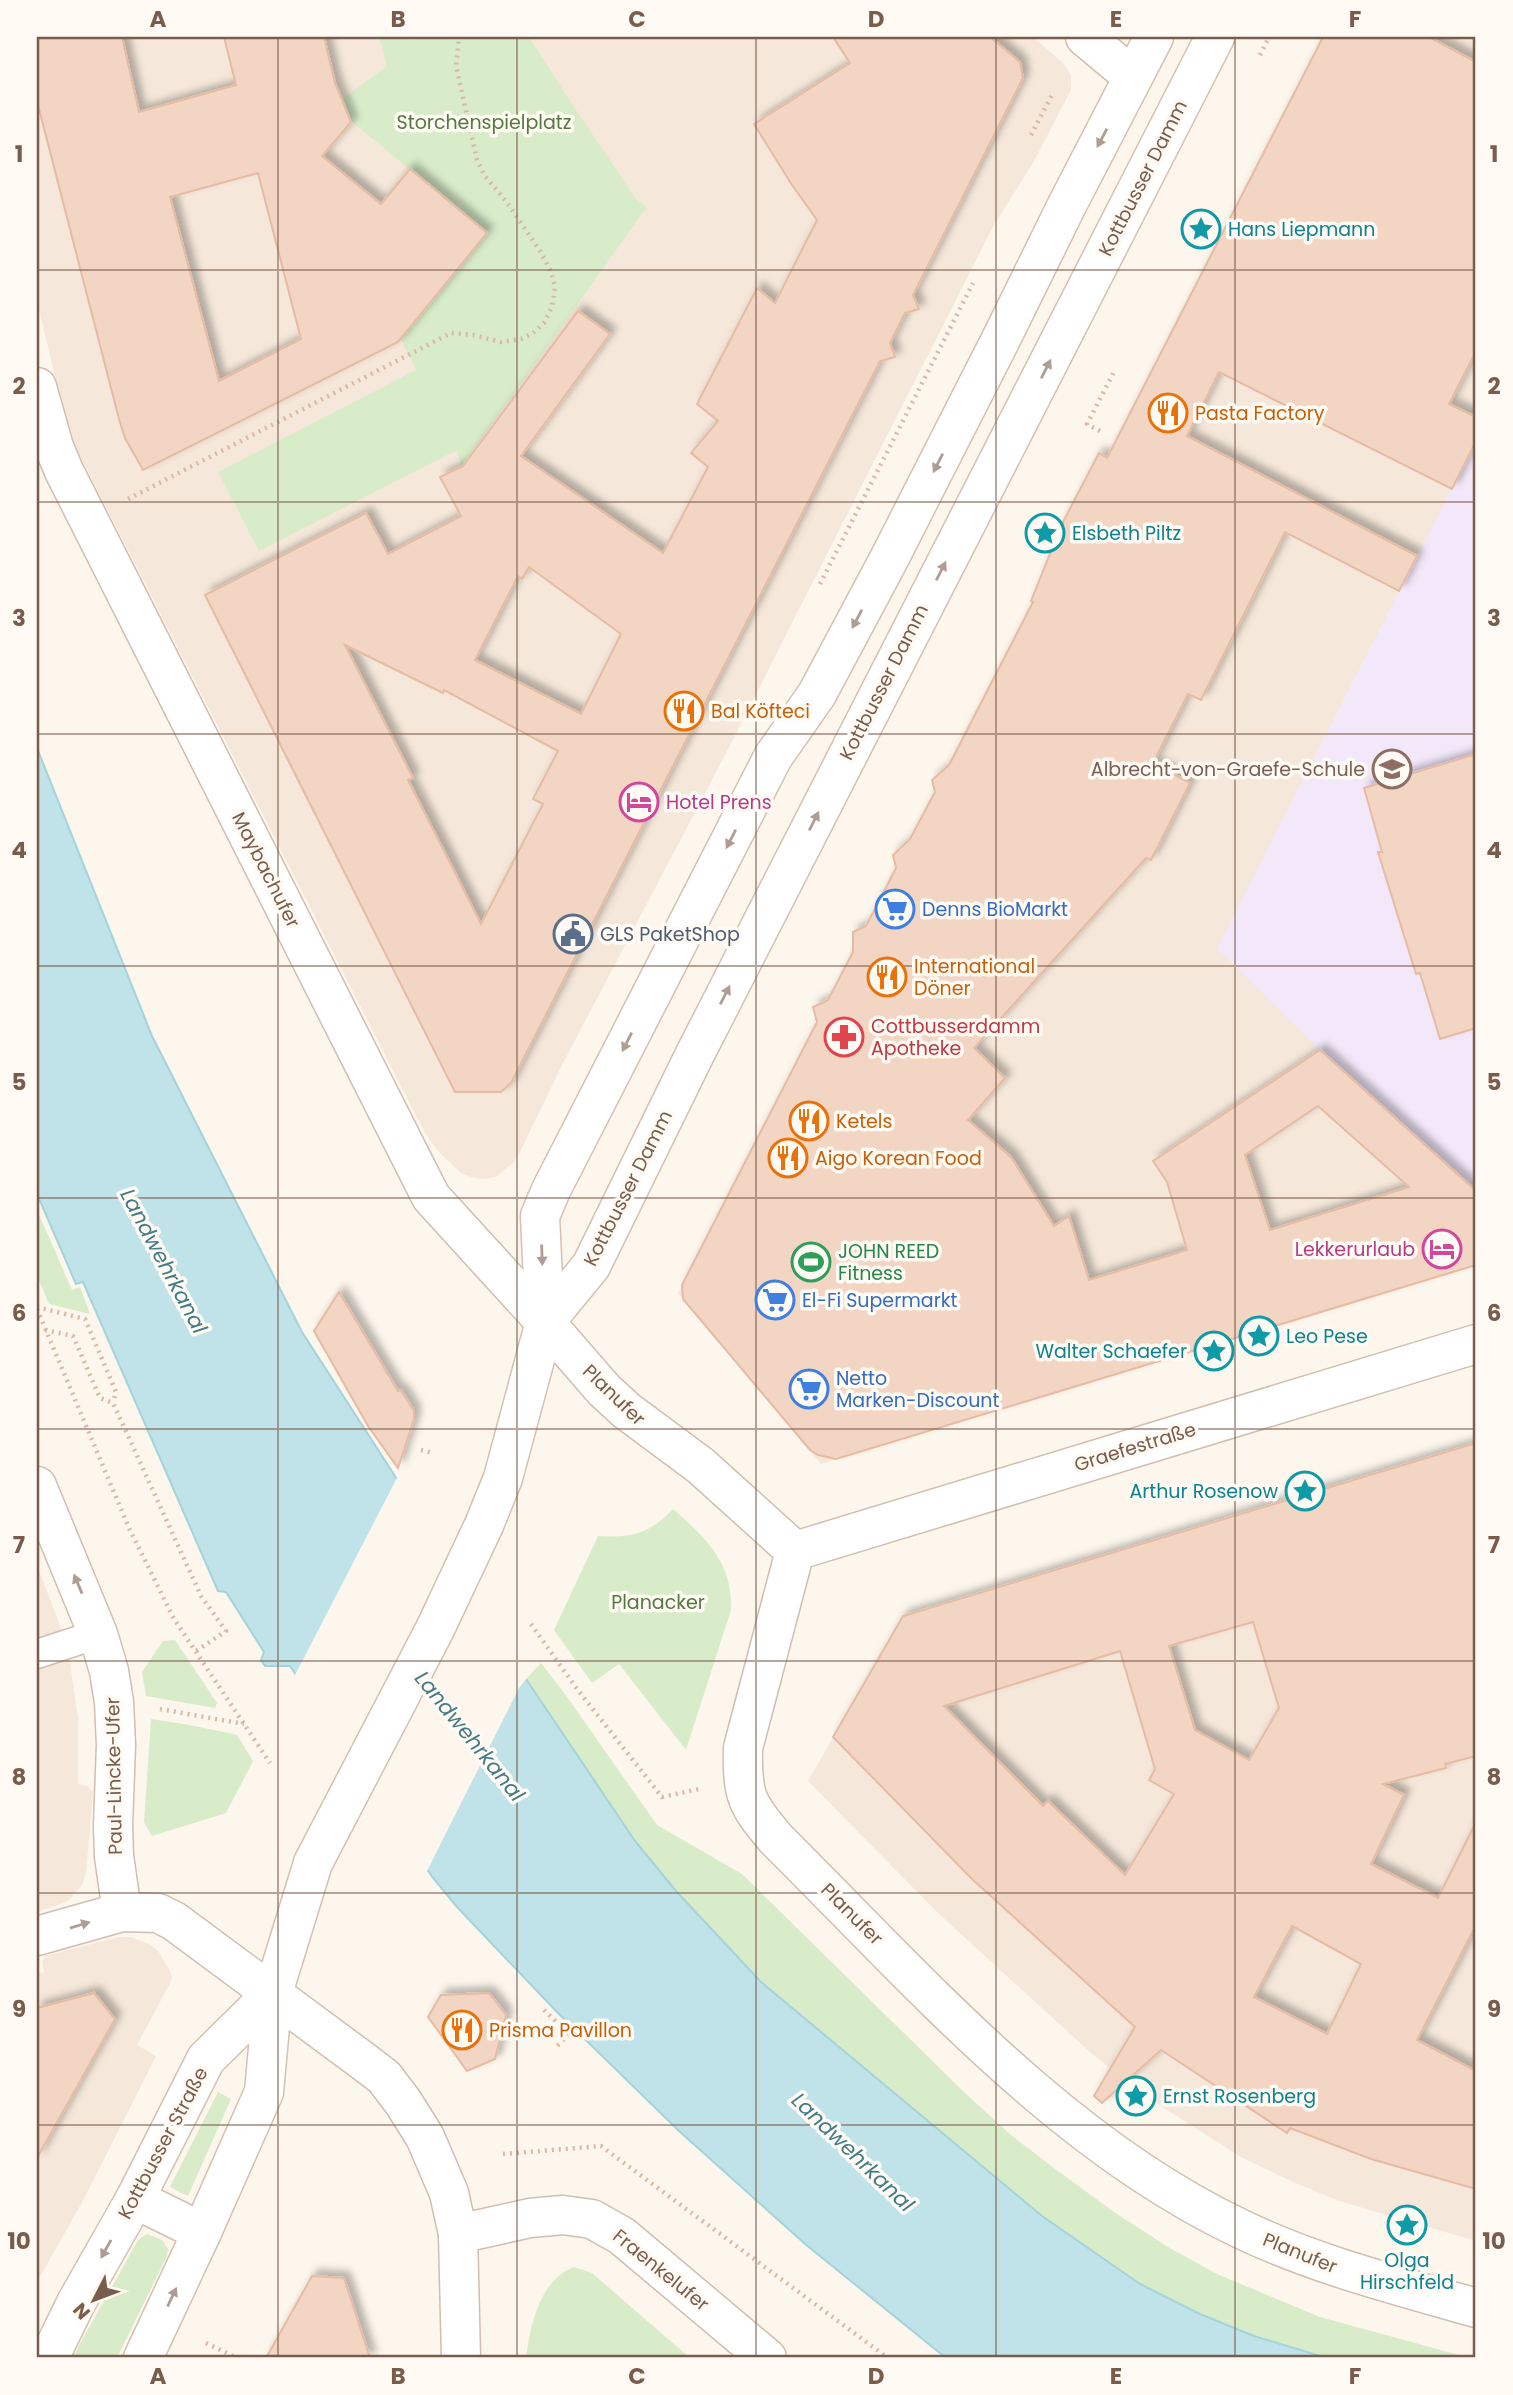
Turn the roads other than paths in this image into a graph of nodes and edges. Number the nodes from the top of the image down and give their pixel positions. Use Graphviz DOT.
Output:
graph roads {
  1 [pos="1085,37"];
  2 [pos="1154,37"];
  3 [pos="1215,37"];
  4 [pos="1133,77"];
  5 [pos="37,387"];
  6 [pos="545,1322"];
  7 [pos="1476,1344"];
  8 [pos="37,1486"];
  9 [pos="795,1551"];
  10 [pos="98,1634"];
  11 [pos="37,1654"];
  12 [pos="122,1912"];
  13 [pos="37,1936"];
  14 [pos="273,1993"];
  15 [pos="135,2199"];
  16 [pos="202,2231"];
  17 [pos="458,2234"];
  18 [pos="1476,2308"];
  19 [pos="49,2358"];
  20 [pos="143,2358"];
  21 [pos="461,2358"];
  22 [pos="767,2358"];
  1 -- 4 [label="street"];
  2 -- 4 [label="street, Kottbusser Damm"];
  6 -- 3 [label="street, Kottbusser Damm, one-way"];
  4 -- 6 [label="street, Kottbusser Damm, one-way"];
  5 -- 6 [label="street, Maybachufer"];
  6 -- 9 [label="street, Planufer"];
  6 -- 14 [label="street, Kottbusser Damm"];
  7 -- 9 [label="street, Graefestraße"];
  10 -- 8 [label="street, Paul-Lincke-Ufer, one-way"];
  9 -- 18 [label="street, Planufer"];
  10 -- 11 [label="lane"];
  10 -- 12 [label="street, Paul-Lincke-Ufer"];
  13 -- 12 [label="street, one-way"];
  12 -- 14 [label="street"];
  14 -- 15 [label="street, Kottbusser Straße"];
  14 -- 16 [label="street"];
  14 -- 17 [label="street"];
  15 -- 16 [label="street"];
  15 -- 19 [label="street, Kottbusser Straße, one-way"];
  20 -- 16 [label="street, one-way"];
  17 -- 21 [label="street"];
  17 -- 22 [label="street, Fraenkelufer"];
}
